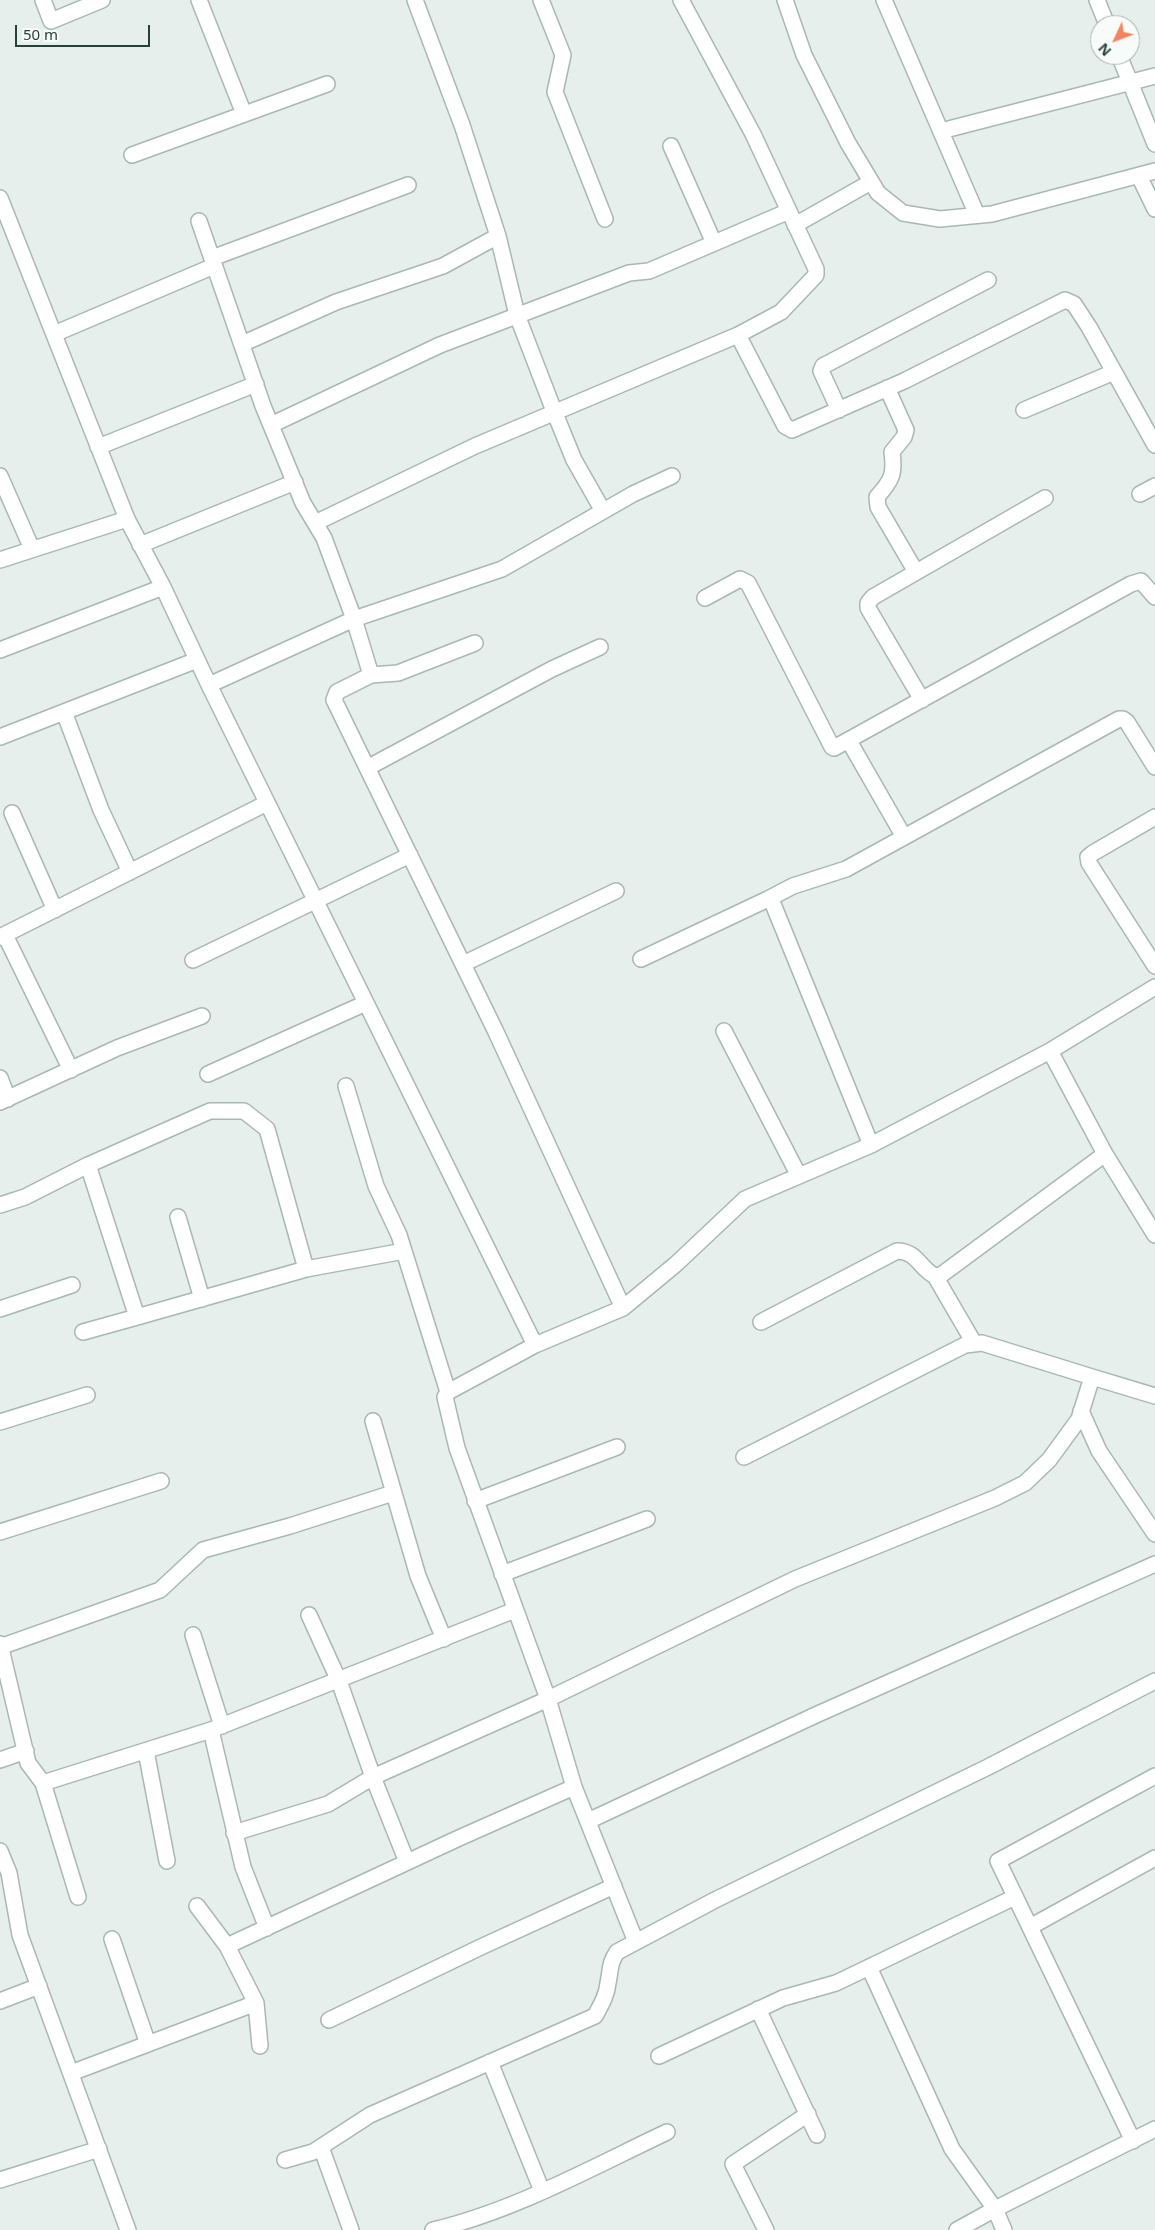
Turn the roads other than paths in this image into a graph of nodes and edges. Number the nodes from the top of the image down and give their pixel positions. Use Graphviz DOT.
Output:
graph roads {
  1 [pos="43,0"];
  2 [pos="102,0"];
  3 [pos="199,0"];
  4 [pos="415,0"];
  5 [pos="541,0"];
  6 [pos="681,0"];
  7 [pos="785,0"];
  8 [pos="884,0"];
  9 [pos="1097,0"];
  10 [pos="1103,15"];
  11 [pos="1123,65"];
  12 [pos="1155,76"];
  13 [pos="1130,83"];
  14 [pos="328,84"];
  15 [pos="244,114"];
  16 [pos="941,131"];
  17 [pos="1155,144"];
  18 [pos="671,146"];
  19 [pos="132,156"];
  20 [pos="1155,171"];
  21 [pos="1139,176"];
  22 [pos="871,182"];
  23 [pos="408,185"];
  24 [pos="0,198"];
  25 [pos="1155,209"];
  26 [pos="977,215"];
  27 [pos="792,218"];
  28 [pos="605,219"];
  29 [pos="199,221"];
  30 [pos="498,236"];
  31 [pos="714,243"];
  32 [pos="213,262"];
  33 [pos="988,280"];
  34 [pos="517,314"];
  35 [pos="54,334"];
  36 [pos="738,335"];
  37 [pos="242,344"];
  38 [pos="1114,372"];
  39 [pos="256,384"];
  40 [pos="887,388"];
  41 [pos="840,410"];
  42 [pos="1024,410"];
  43 [pos="554,411"];
  44 [pos="271,425"];
  45 [pos="1155,445"];
  46 [pos="98,447"];
  47 [pos="0,476"];
  48 [pos="672,476"];
  49 [pos="294,482"];
  50 [pos="1155,486"];
  51 [pos="1140,494"];
  52 [pos="1045,498"];
  53 [pos="603,511"];
  54 [pos="126,519"];
  55 [pos="315,523"];
  56 [pos="140,545"];
  57 [pos="32,550"];
  58 [pos="0,560"];
  59 [pos="916,572"];
  60 [pos="163,587"];
  61 [pos="1155,597"];
  62 [pos="705,598"];
  63 [pos="354,619"];
  64 [pos="475,643"];
  65 [pos="600,647"];
  66 [pos="0,650"];
  67 [pos="197,660"];
  68 [pos="371,675"];
  69 [pos="209,685"];
  70 [pos="922,700"];
  71 [pos="64,712"];
  72 [pos="0,736"];
  73 [pos="849,741"];
  74 [pos="1155,767"];
  75 [pos="367,768"];
  76 [pos="267,803"];
  77 [pos="12,813"];
  78 [pos="1155,817"];
  79 [pos="904,837"];
  80 [pos="410,855"];
  81 [pos="130,872"];
  82 [pos="616,891"];
  83 [pos="768,899"];
  84 [pos="316,902"];
  85 [pos="55,910"];
  86 [pos="2,936"];
  87 [pos="641,959"];
  88 [pos="193,960"];
  89 [pos="463,964"];
  90 [pos="1155,966"];
  91 [pos="1155,987"];
  92 [pos="366,1003"];
  93 [pos="202,1016"];
  94 [pos="724,1031"];
  95 [pos="1050,1050"];
  96 [pos="71,1070"];
  97 [pos="208,1074"];
  98 [pos="0,1078"];
  99 [pos="346,1086"];
  100 [pos="4,1100"];
  101 [pos="871,1145"];
  102 [pos="1106,1154"];
  103 [pos="88,1165"];
  104 [pos="799,1176"];
  105 [pos="0,1205"];
  106 [pos="178,1217"];
  107 [pos="1155,1235"];
  108 [pos="404,1251"];
  109 [pos="306,1269"];
  110 [pos="935,1276"];
  111 [pos="72,1285"];
  112 [pos="202,1299"];
  113 [pos="623,1308"];
  114 [pos="0,1309"];
  115 [pos="136,1317"];
  116 [pos="761,1322"];
  117 [pos="83,1332"];
  118 [pos="974,1343"];
  119 [pos="535,1345"];
  120 [pos="1092,1377"];
  121 [pos="448,1392"];
  122 [pos="88,1395"];
  123 [pos="1155,1396"];
  124 [pos="1081,1411"];
  125 [pos="373,1421"];
  126 [pos="0,1422"];
  127 [pos="617,1447"];
  128 [pos="744,1457"];
  129 [pos="161,1481"];
  130 [pos="393,1493"];
  131 [pos="475,1501"];
  132 [pos="646,1519"];
  133 [pos="0,1532"];
  134 [pos="1155,1534"];
  135 [pos="1155,1564"];
  136 [pos="502,1574"];
  137 [pos="515,1610"];
  138 [pos="309,1615"];
  139 [pos="194,1635"];
  140 [pos="444,1639"];
  141 [pos="0,1646"];
  142 [pos="339,1681"];
  143 [pos="1155,1682"];
  144 [pos="548,1699"];
  145 [pos="217,1728"];
  146 [pos="26,1751"];
  147 [pos="146,1751"];
  148 [pos="0,1760"];
  149 [pos="1155,1776"];
  150 [pos="373,1777"];
  151 [pos="43,1784"];
  152 [pos="574,1787"];
  153 [pos="588,1821"];
  154 [pos="234,1833"];
  155 [pos="0,1851"];
  156 [pos="1155,1858"];
  157 [pos="167,1862"];
  158 [pos="407,1862"];
  159 [pos="4,1874"];
  160 [pos="614,1886"];
  161 [pos="78,1897"];
  162 [pos="1016,1897"];
  163 [pos="197,1906"];
  164 [pos="1030,1927"];
  165 [pos="267,1928"];
  166 [pos="112,1940"];
  167 [pos="636,1942"];
  168 [pos="227,1946"];
  169 [pos="869,1967"];
  170 [pos="39,1986"];
  171 [pos="0,2001"];
  172 [pos="256,2003"];
  173 [pos="758,2009"];
  174 [pos="329,2020"];
  175 [pos="148,2044"];
  176 [pos="260,2046"];
  177 [pos="659,2056"];
  178 [pos="490,2062"];
  179 [pos="71,2073"];
  180 [pos="808,2114"];
  181 [pos="1155,2129"];
  182 [pos="667,2132"];
  183 [pos="818,2135"];
  184 [pos="1133,2141"];
  185 [pos="321,2147"];
  186 [pos="99,2149"];
  187 [pos="285,2160"];
  188 [pos="0,2180"];
  189 [pos="542,2191"];
  190 [pos="995,2209"];
  191 [pos="128,2230"];
  192 [pos="351,2230"];
  193 [pos="432,2230"];
  194 [pos="766,2230"];
  195 [pos="957,2230"];
  196 [pos="1004,2230"];
  1 -- 2 [label="street"];
  3 -- 15 [label="street"];
  4 -- 30 [label="street"];
  5 -- 28 [label="street"];
  6 -- 27 [label="street"];
  7 -- 22 [label="street"];
  8 -- 16 [label="street"];
  9 -- 10 [label="street"];
  11 -- 13 [label="street"];
  12 -- 13 [label="street"];
  13 -- 16 [label="street"];
  13 -- 17 [label="street"];
  14 -- 15 [label="street"];
  15 -- 19 [label="street"];
  16 -- 26 [label="street"];
  18 -- 31 [label="street"];
  20 -- 21 [label="street"];
  21 -- 25 [label="street"];
  21 -- 26 [label="street"];
  22 -- 26 [label="street"];
  22 -- 27 [label="street"];
  23 -- 32 [label="street"];
  24 -- 35 [label="street"];
  27 -- 31 [label="street"];
  27 -- 36 [label="street"];
  29 -- 32 [label="street"];
  30 -- 34 [label="street"];
  30 -- 37 [label="street"];
  31 -- 34 [label="street"];
  32 -- 35 [label="street"];
  32 -- 37 [label="street"];
  33 -- 41 [label="street"];
  34 -- 43 [label="street"];
  34 -- 44 [label="street"];
  35 -- 46 [label="street"];
  36 -- 41 [label="street"];
  36 -- 43 [label="street"];
  37 -- 39 [label="street"];
  38 -- 40 [label="street"];
  38 -- 42 [label="street"];
  38 -- 45 [label="street"];
  39 -- 44 [label="street"];
  39 -- 46 [label="street"];
  40 -- 41 [label="street"];
  40 -- 59 [label="street"];
  43 -- 53 [label="street"];
  43 -- 55 [label="street"];
  44 -- 49 [label="street"];
  46 -- 54 [label="street"];
  47 -- 57 [label="street"];
  48 -- 53 [label="street"];
  49 -- 55 [label="street"];
  49 -- 56 [label="street"];
  50 -- 51 [label="street"];
  52 -- 59 [label="street"];
  53 -- 63 [label="street"];
  54 -- 56 [label="street"];
  54 -- 57 [label="street"];
  55 -- 63 [label="street"];
  56 -- 60 [label="street"];
  57 -- 58 [label="street"];
  59 -- 70 [label="street"];
  60 -- 66 [label="street"];
  60 -- 67 [label="street"];
  61 -- 70 [label="street"];
  62 -- 73 [label="street"];
  63 -- 68 [label="street"];
  63 -- 69 [label="street"];
  64 -- 68 [label="street"];
  65 -- 75 [label="street"];
  67 -- 69 [label="street"];
  67 -- 71 [label="street"];
  68 -- 75 [label="street"];
  69 -- 76 [label="street"];
  70 -- 73 [label="street"];
  71 -- 72 [label="street"];
  71 -- 81 [label="street"];
  73 -- 79 [label="street"];
  74 -- 79 [label="street"];
  75 -- 80 [label="street"];
  76 -- 81 [label="street"];
  76 -- 84 [label="street"];
  77 -- 85 [label="street"];
  78 -- 90 [label="street"];
  79 -- 83 [label="street"];
  80 -- 84 [label="street"];
  80 -- 89 [label="street"];
  81 -- 85 [label="street"];
  82 -- 89 [label="street"];
  83 -- 87 [label="street"];
  83 -- 101 [label="street"];
  84 -- 88 [label="street"];
  84 -- 92 [label="street"];
  85 -- 86 [label="street"];
  86 -- 96 [label="street"];
  89 -- 113 [label="street"];
  91 -- 95 [label="street"];
  92 -- 97 [label="street"];
  92 -- 119 [label="street"];
  93 -- 96 [label="street"];
  94 -- 104 [label="street"];
  95 -- 101 [label="street"];
  95 -- 102 [label="street"];
  96 -- 100 [label="street"];
  98 -- 100 [label="street"];
  99 -- 108 [label="street"];
  101 -- 104 [label="street"];
  102 -- 107 [label="street"];
  102 -- 110 [label="street"];
  103 -- 105 [label="street"];
  103 -- 109 [label="street"];
  103 -- 115 [label="street"];
  104 -- 113 [label="street"];
  106 -- 112 [label="street"];
  108 -- 109 [label="street"];
  108 -- 121 [label="street"];
  109 -- 112 [label="street"];
  110 -- 116 [label="street"];
  110 -- 118 [label="street"];
  111 -- 114 [label="street"];
  112 -- 115 [label="street"];
  113 -- 119 [label="street"];
  115 -- 117 [label="street"];
  118 -- 120 [label="street"];
  118 -- 128 [label="street"];
  119 -- 121 [label="street"];
  120 -- 123 [label="street"];
  120 -- 124 [label="street"];
  121 -- 131 [label="street"];
  122 -- 126 [label="street"];
  124 -- 134 [label="street"];
  124 -- 144 [label="street"];
  125 -- 130 [label="street"];
  127 -- 131 [label="street"];
  129 -- 133 [label="street"];
  130 -- 140 [label="street"];
  130 -- 141 [label="street"];
  131 -- 136 [label="street"];
  132 -- 136 [label="street"];
  135 -- 153 [label="street"];
  136 -- 137 [label="street"];
  137 -- 140 [label="street"];
  137 -- 144 [label="street"];
  138 -- 142 [label="street"];
  139 -- 145 [label="street"];
  140 -- 142 [label="street"];
  141 -- 146 [label="street"];
  142 -- 145 [label="street"];
  142 -- 150 [label="street"];
  143 -- 167 [label="street"];
  144 -- 150 [label="street"];
  144 -- 152 [label="street"];
  145 -- 147 [label="street"];
  145 -- 154 [label="street"];
  146 -- 148 [label="street"];
  146 -- 151 [label="street"];
  147 -- 151 [label="street"];
  147 -- 157 [label="street"];
  149 -- 162 [label="street"];
  150 -- 154 [label="street"];
  150 -- 158 [label="street"];
  151 -- 161 [label="street"];
  152 -- 153 [label="street"];
  152 -- 158 [label="street"];
  153 -- 160 [label="street"];
  154 -- 165 [label="street"];
  155 -- 159 [label="street"];
  156 -- 164 [label="street"];
  158 -- 165 [label="street"];
  159 -- 170 [label="street"];
  160 -- 167 [label="street"];
  160 -- 174 [label="street"];
  162 -- 164 [label="street"];
  162 -- 169 [label="street"];
  163 -- 168 [label="street"];
  164 -- 184 [label="street"];
  165 -- 168 [label="street"];
  166 -- 175 [label="street"];
  167 -- 178 [label="street"];
  168 -- 172 [label="street"];
  169 -- 173 [label="street"];
  169 -- 190 [label="street"];
  170 -- 171 [label="street"];
  170 -- 179 [label="street"];
  172 -- 175 [label="street"];
  172 -- 176 [label="street"];
  173 -- 177 [label="street"];
  173 -- 180 [label="street"];
  175 -- 179 [label="street"];
  178 -- 185 [label="street"];
  178 -- 189 [label="street"];
  179 -- 186 [label="street"];
  180 -- 183 [label="street"];
  180 -- 194 [label="street"];
  181 -- 184 [label="street"];
  182 -- 189 [label="street"];
  184 -- 190 [label="street"];
  185 -- 187 [label="street"];
  185 -- 192 [label="street"];
  186 -- 188 [label="street"];
  186 -- 191 [label="street"];
  189 -- 193 [label="street"];
  190 -- 195 [label="street"];
  190 -- 196 [label="street"];
}
